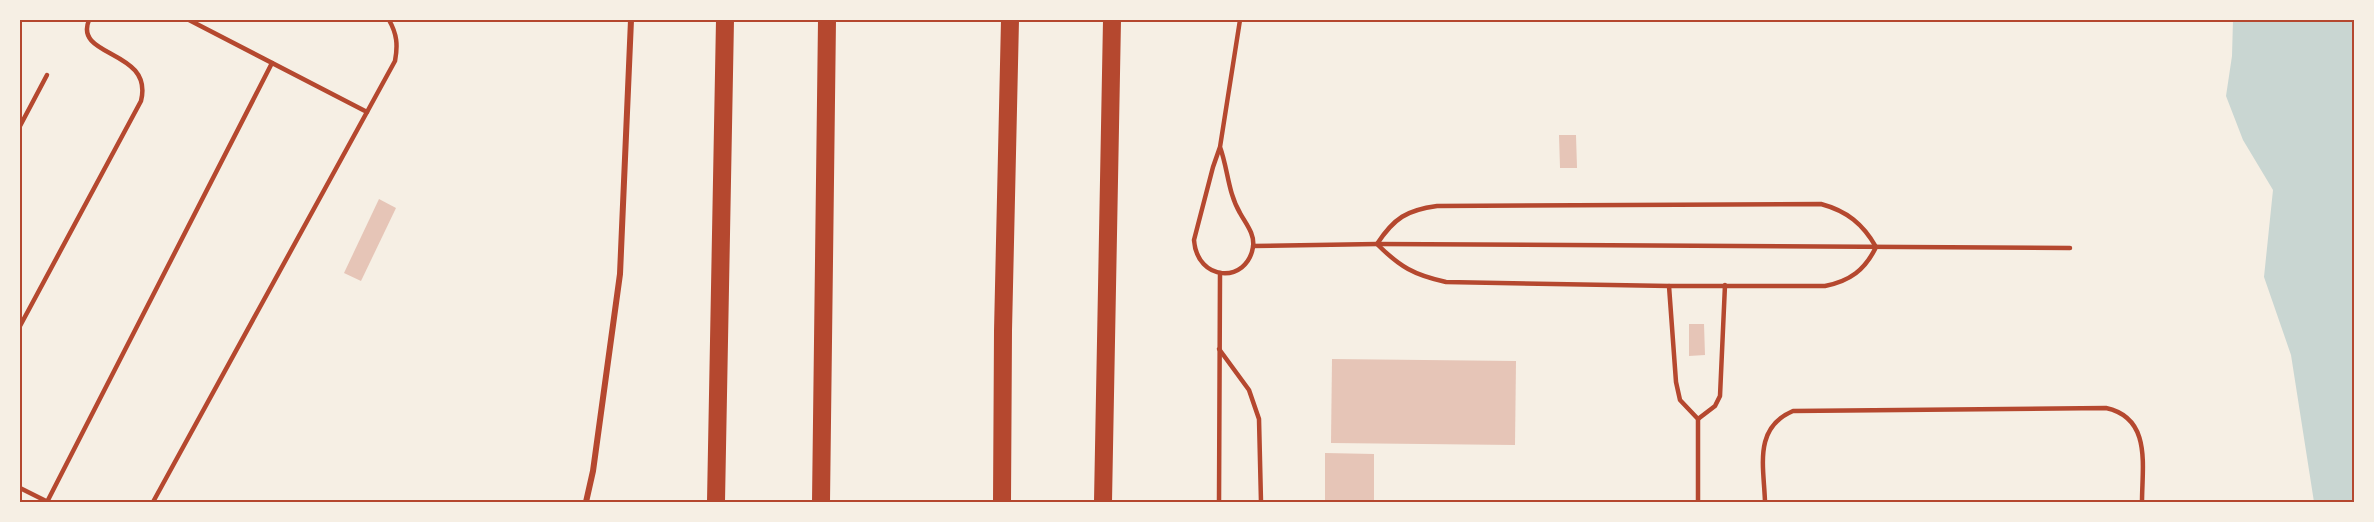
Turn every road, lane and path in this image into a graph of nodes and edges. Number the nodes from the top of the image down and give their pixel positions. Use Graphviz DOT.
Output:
graph roads {
  1 [pos="88,20"];
  2 [pos="189,20"];
  3 [pos="389,20"];
  4 [pos="631,20"];
  5 [pos="725,20"];
  6 [pos="827,20"];
  7 [pos="1010,20"];
  8 [pos="1112,20"];
  9 [pos="1240,20"];
  10 [pos="272,63"];
  11 [pos="47,75"];
  12 [pos="367,112"];
  13 [pos="20,126"];
  14 [pos="1220,147"];
  15 [pos="1377,243"];
  16 [pos="1253,246"];
  17 [pos="1876,247"];
  18 [pos="2070,248"];
  19 [pos="1220,273"];
  20 [pos="1725,285"];
  21 [pos="1669,286"];
  22 [pos="20,326"];
  23 [pos="1219,348"];
  24 [pos="1698,419"];
  25 [pos="20,488"];
  26 [pos="47,502"];
  27 [pos="153,502"];
  28 [pos="586,502"];
  29 [pos="716,502"];
  30 [pos="821,502"];
  31 [pos="1002,502"];
  32 [pos="1103,502"];
  33 [pos="1219,502"];
  34 [pos="1261,502"];
  35 [pos="1698,502"];
  36 [pos="1765,502"];
  37 [pos="2142,502"];
  1 -- 22 [label="lane"];
  2 -- 10 [label="lane"];
  3 -- 12 [label="lane"];
  4 -- 28 [label="street"];
  5 -- 29 [label="highway"];
  6 -- 30 [label="highway"];
  7 -- 31 [label="highway"];
  8 -- 32 [label="highway"];
  9 -- 14 [label="lane"];
  10 -- 12 [label="lane"];
  10 -- 26 [label="lane"];
  11 -- 13 [label="lane"];
  12 -- 27 [label="lane"];
  14 -- 16 [label="lane"];
  14 -- 19 [label="lane"];
  15 -- 16 [label="lane"];
  15 -- 17 [label="lane"];
  15 -- 17 [label="lane"];
  15 -- 21 [label="lane"];
  16 -- 19 [label="lane"];
  17 -- 18 [label="lane"];
  17 -- 20 [label="lane"];
  19 -- 23 [label="lane"];
  20 -- 21 [label="lane"];
  20 -- 24 [label="lane"];
  21 -- 24 [label="lane"];
  23 -- 33 [label="lane"];
  23 -- 34 [label="lane"];
  24 -- 35 [label="lane"];
  25 -- 26 [label="lane"];
  36 -- 37 [label="lane"];
}
